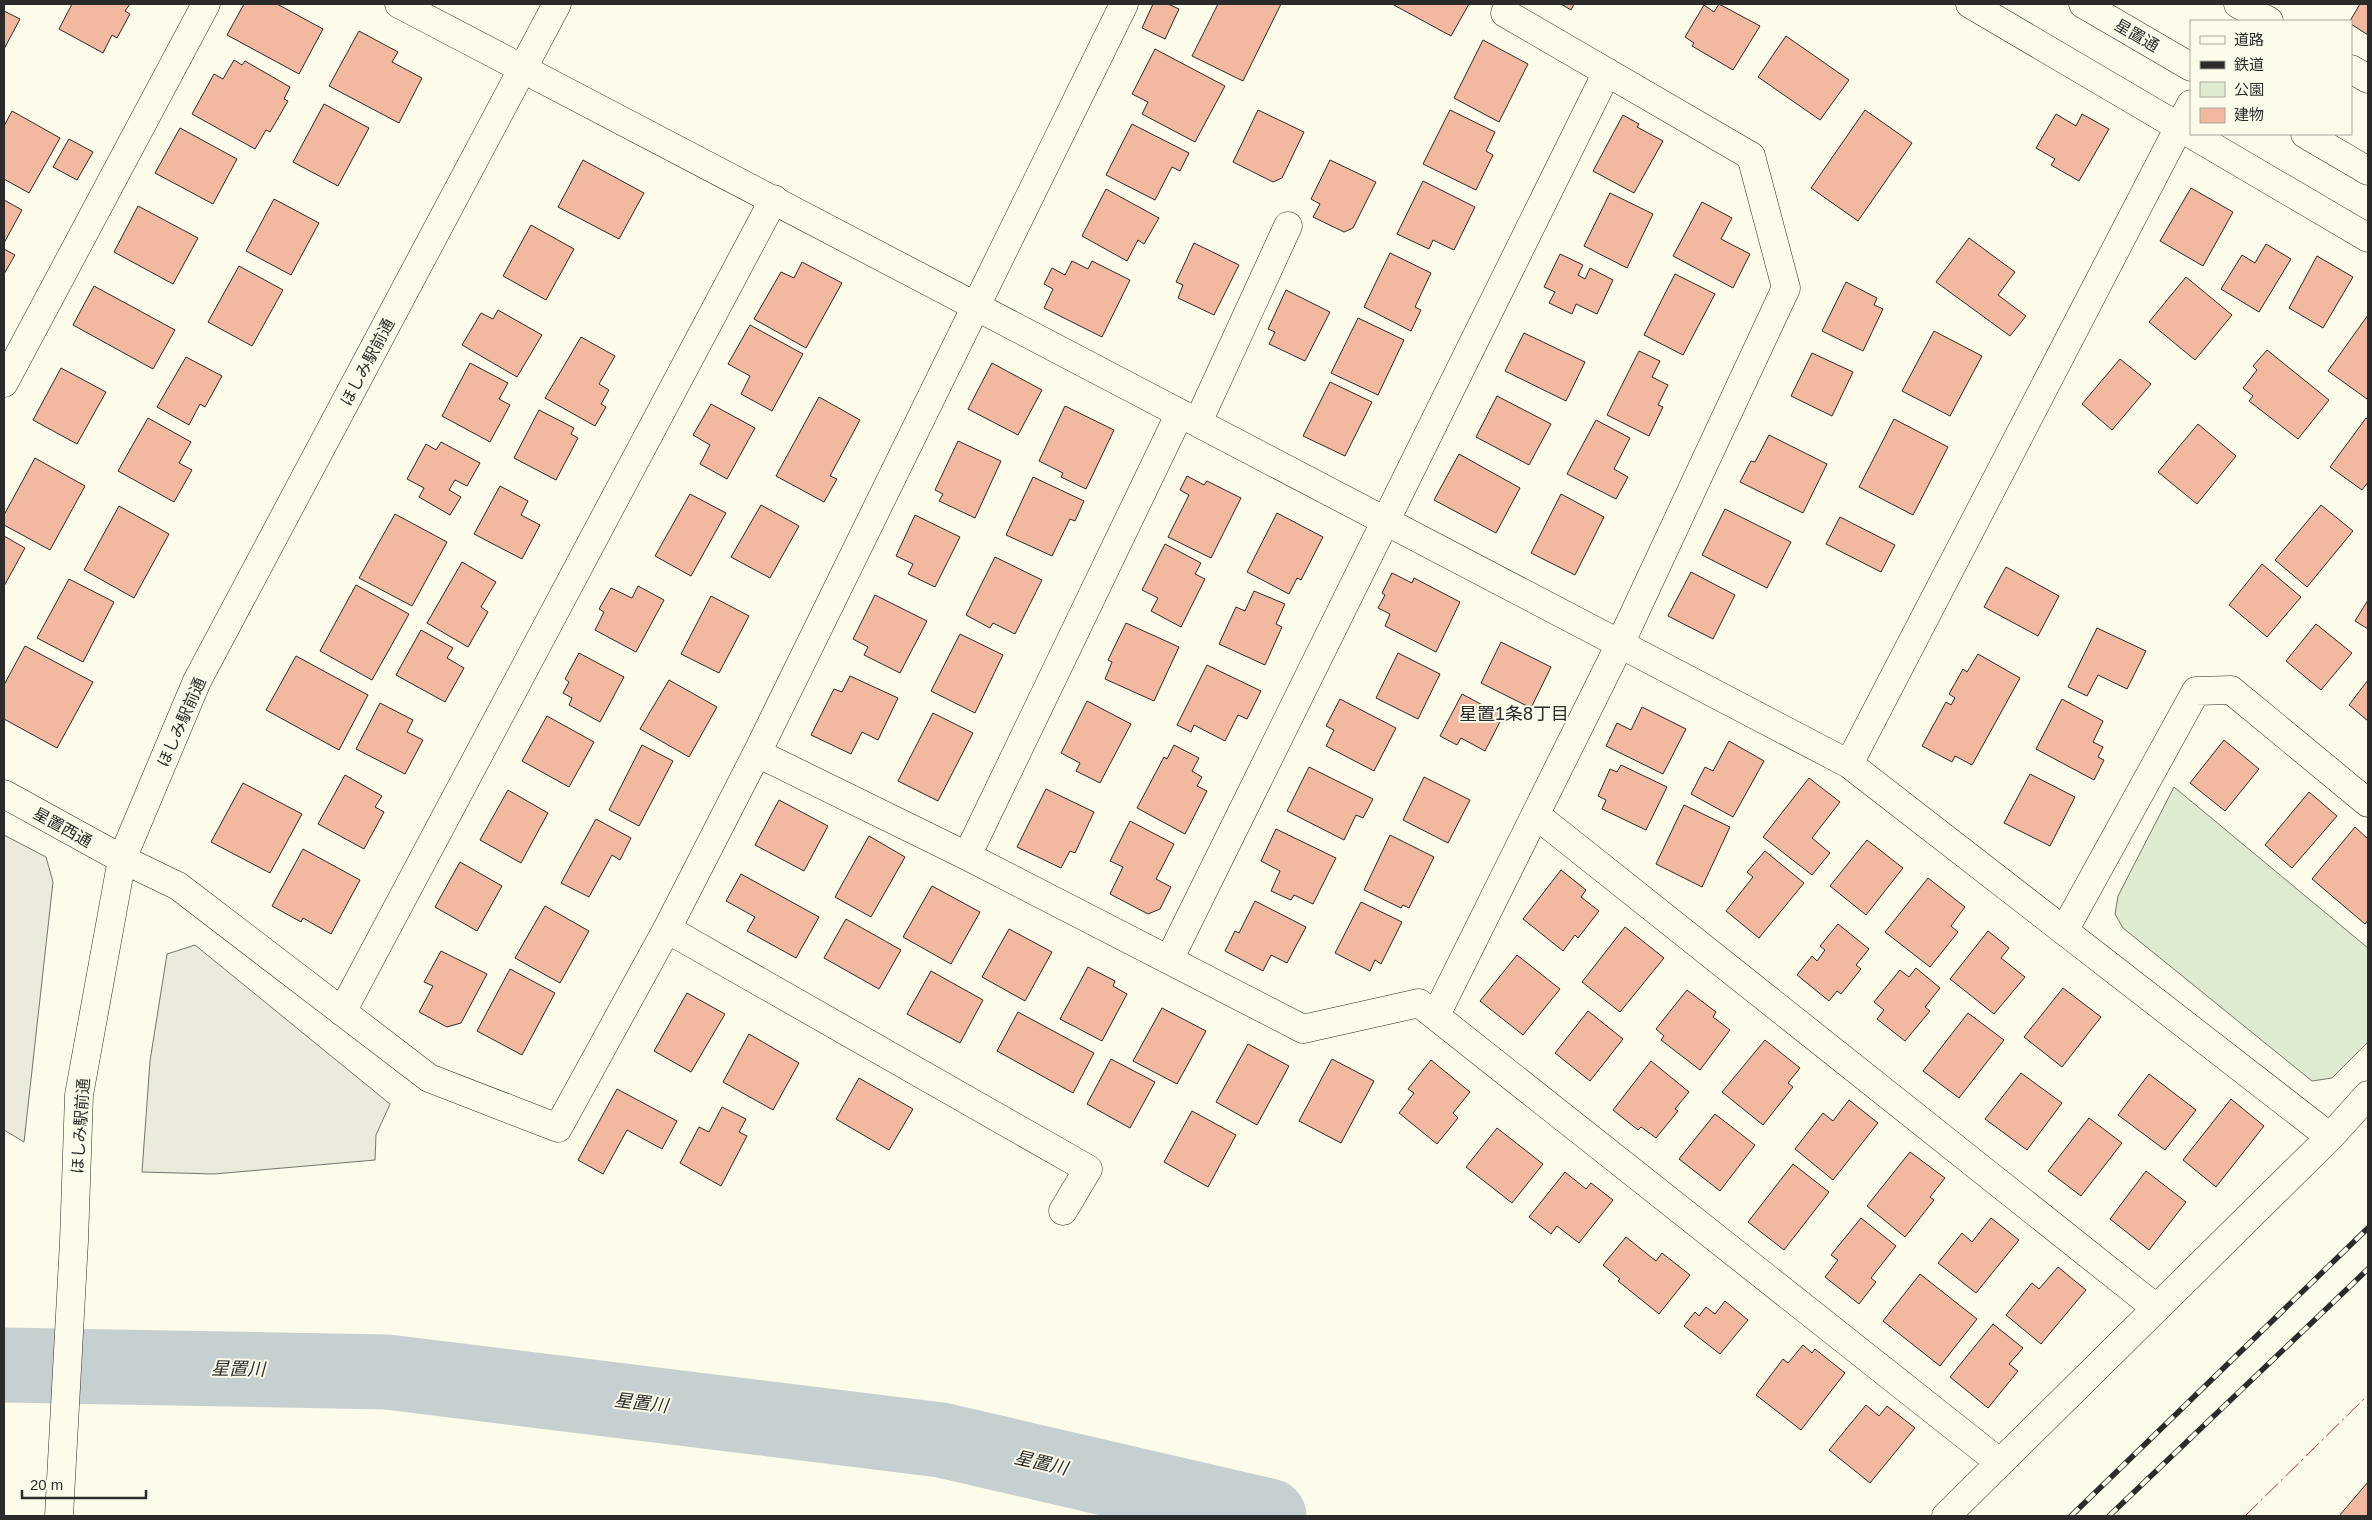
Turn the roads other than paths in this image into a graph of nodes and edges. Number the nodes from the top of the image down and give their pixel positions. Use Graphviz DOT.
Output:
graph roads {
  1 [pos="206,4"];
  2 [pos="399,4"];
  3 [pos="557,4"];
  4 [pos="1124,4"];
  5 [pos="1970,4"];
  6 [pos="2083,4"];
  7 [pos="2237,10"];
  8 [pos="1505,13"];
  9 [pos="2266,20"];
  10 [pos="2190,66"];
  11 [pos="523,68"];
  12 [pos="2352,70"];
  13 [pos="1607,72"];
  14 [pos="2368,79"];
  15 [pos="2185,116"];
  16 [pos="2214,135"];
  17 [pos="2307,135"];
  18 [pos="2368,171"];
  19 [pos="774,199"];
  20 [pos="1288,226"];
  21 [pos="2368,238"];
  22 [pos="975,305"];
  23 [pos="4,384"];
  24 [pos="1189,417"];
  25 [pos="1386,522"];
  26 [pos="1620,644"];
  27 [pos="757,752"];
  28 [pos="1849,764"];
  29 [pos="4,794"];
  30 [pos="2368,803"];
  31 [pos="1536,815"];
  32 [pos="967,856"];
  33 [pos="122,859"];
  34 [pos="667,929"];
  35 [pos="2064,931"];
  36 [pos="1169,960"];
  37 [pos="342,1012"];
  38 [pos="1436,1015"];
  39 [pos="2368,1095"];
  40 [pos="2330,1137"];
  41 [pos="1063,1212"];
  42 [pos="2156,1308"];
  43 [pos="1999,1462"];
  44 [pos="59,1516"];
  45 [pos="1946,1516"];
  1 -- 23 [label="street"];
  2 -- 11 [label="street"];
  3 -- 11 [label="street, ほしみ駅前通"];
  4 -- 22 [label="street"];
  5 -- 15 [label="street"];
  6 -- 10 [label="street, 星置通"];
  7 -- 9 [label="street"];
  8 -- 13 [label="street"];
  11 -- 19 [label="street"];
  11 -- 33 [label="street, ほしみ駅前通"];
  12 -- 14 [label="street"];
  13 -- 25 [label="street"];
  13 -- 26 [label="street"];
  15 -- 28 [label="street"];
  16 -- 21 [label="street"];
  17 -- 18 [label="street"];
  19 -- 22 [label="street"];
  19 -- 37 [label="street"];
  20 -- 24 [label="street"];
  22 -- 24 [label="street"];
  22 -- 27 [label="street"];
  24 -- 25 [label="street"];
  24 -- 32 [label="street"];
  25 -- 26 [label="street"];
  25 -- 36 [label="street"];
  26 -- 28 [label="street"];
  26 -- 31 [label="street"];
  27 -- 32 [label="street"];
  27 -- 34 [label="street"];
  28 -- 35 [label="street"];
  29 -- 33 [label="street, 星置西通"];
  30 -- 35 [label="street"];
  31 -- 38 [label="street"];
  31 -- 42 [label="street"];
  32 -- 36 [label="street"];
  33 -- 37 [label="street, 星置西通"];
  33 -- 44 [label="street, ほしみ駅前通"];
  34 -- 37 [label="street, 星置西通"];
  34 -- 41 [label="street"];
  35 -- 40 [label="street"];
  36 -- 38 [label="street"];
  38 -- 43 [label="street"];
  39 -- 40 [label="street"];
  40 -- 42 [label="street"];
  42 -- 43 [label="street"];
  43 -- 45 [label="street"];
}
